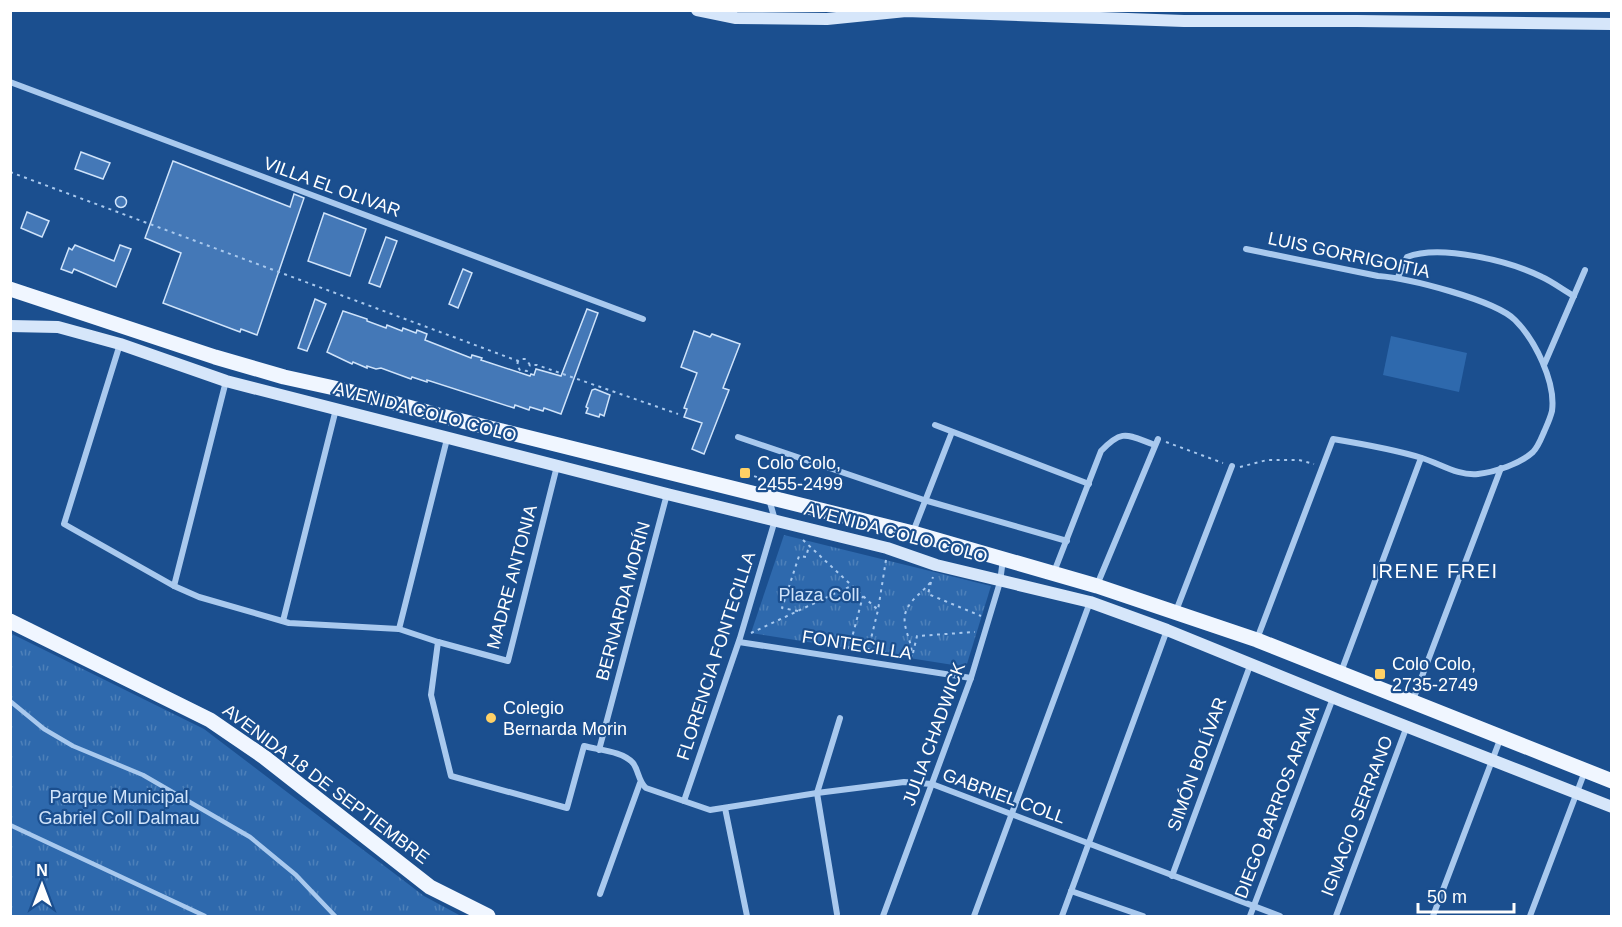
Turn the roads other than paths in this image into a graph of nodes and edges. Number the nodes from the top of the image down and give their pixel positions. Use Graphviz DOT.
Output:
graph roads {
  1 [pos="697,10"];
  2 [pos="1611,24"];
  3 [pos="10,82"];
  4 [pos="1246,249"];
  5 [pos="1585,270"];
  6 [pos="1398,277"];
  7 [pos="10,279"];
  8 [pos="10,289"];
  9 [pos="1574,296"];
  10 [pos="643,319"];
  11 [pos="10,326"];
  12 [pos="120,344"];
  13 [pos="214,357"];
  14 [pos="1544,365"];
  15 [pos="226,381"];
  16 [pos="336,409"];
  17 [pos="935,425"];
  18 [pos="952,432"];
  19 [pos="738,437"];
  20 [pos="447,439"];
  21 [pos="1421,458"];
  22 [pos="557,466"];
  23 [pos="1232,466"];
  24 [pos="1502,468"];
  25 [pos="1089,484"];
  26 [pos="667,494"];
  27 [pos="769,497"];
  28 [pos="924,500"];
  29 [pos="781,522"];
  30 [pos="913,533"];
  31 [pos="1066,541"];
  32 [pos="1003,559"];
  33 [pos="1054,573"];
  34 [pos="1000,582"];
  35 [pos="174,586"];
  36 [pos="1097,586"];
  37 [pos="1090,602"];
  38 [pos="1175,612"];
  39 [pos="10,621"];
  40 [pos="283,621"];
  41 [pos="399,629"];
  42 [pos="1167,630"];
  43 [pos="739,640"];
  44 [pos="1257,640"];
  45 [pos="438,642"];
  46 [pos="1251,663"];
  47 [pos="1341,672"];
  48 [pos="971,678"];
  49 [pos="1333,698"];
  50 [pos="10,700"];
  51 [pos="1413,701"];
  52 [pos="840,718"];
  53 [pos="1407,726"];
  54 [pos="1501,737"];
  55 [pos="599,750"];
  56 [pos="1492,760"];
  57 [pos="1585,770"];
  58 [pos="1611,781"];
  59 [pos="640,783"];
  60 [pos="932,784"];
  61 [pos="817,793"];
  62 [pos="1575,793"];
  63 [pos="684,801"];
  64 [pos="1611,807"];
  65 [pos="725,808"];
  66 [pos="1012,814"];
  67 [pos="10,825"];
  68 [pos="1088,843"];
  69 [pos="1172,876"];
  70 [pos="1071,891"];
  71 [pos="600,894"];
  72 [pos="1253,907"];
  73 [pos="837,914"];
  74 [pos="206,916"];
  75 [pos="335,916"];
  76 [pos="488,916"];
  77 [pos="747,916"];
  78 [pos="883,916"];
  79 [pos="974,916"];
  80 [pos="1062,916"];
  81 [pos="1143,916"];
  82 [pos="1250,916"];
  83 [pos="1280,916"];
  84 [pos="1336,916"];
  85 [pos="1433,916"];
  86 [pos="1530,916"];
  1 -- 2 [label="street"];
  3 -- 10 [label="street, VILLA EL OLIVAR"];
  4 -- 6 [label="street, LUIS GORRIGOITIA"];
  5 -- 9 [label="street"];
  6 -- 9 [label="street"];
  6 -- 14 [label="street, LUIS GORRIGOITIA"];
  7 -- 13 [label="main road"];
  8 -- 13 [label="main road"];
  9 -- 14 [label="street"];
  11 -- 12 [label="street, AVENIDA COLO COLO"];
  12 -- 15 [label="street, AVENIDA COLO COLO"];
  12 -- 35 [label="street, MADRE ANTONIA"];
  13 -- 27 [label="main road, AVENIDA COLO COLO"];
  14 -- 24 [label="street, LUIS GORRIGOITIA"];
  15 -- 16 [label="street, AVENIDA COLO COLO"];
  15 -- 35 [label="street"];
  16 -- 20 [label="street, AVENIDA COLO COLO"];
  16 -- 40 [label="street"];
  17 -- 18 [label="street"];
  18 -- 25 [label="street"];
  18 -- 28 [label="street"];
  19 -- 28 [label="street, AVENIDA COLO COLO"];
  20 -- 22 [label="street, AVENIDA COLO COLO"];
  20 -- 41 [label="street"];
  21 -- 24 [label="street, LUIS GORRIGOITIA"];
  21 -- 44 [label="street, LUIS GORRIGOITIA"];
  21 -- 47 [label="street"];
  22 -- 26 [label="street, AVENIDA COLO COLO"];
  22 -- 45 [label="street, MADRE ANTONIA"];
  23 -- 38 [label="street"];
  24 -- 51 [label="street"];
  25 -- 31 [label="street"];
  25 -- 36 [label="street"];
  26 -- 29 [label="street, AVENIDA COLO COLO"];
  26 -- 55 [label="street, BERNARDA MORÍN"];
  27 -- 29 [label="street"];
  27 -- 30 [label="main road, AVENIDA COLO COLO"];
  28 -- 30 [label="street"];
  28 -- 31 [label="street, AVENIDA COLO COLO"];
  29 -- 34 [label="street, AVENIDA COLO COLO"];
  29 -- 43 [label="street, FLORENCIA FONTECILLA"];
  30 -- 32 [label="main road, AVENIDA COLO COLO"];
  31 -- 33 [label="street"];
  32 -- 33 [label="main road, AVENIDA COLO COLO"];
  32 -- 34 [label="street, JULIA CHADWICK"];
  33 -- 36 [label="main road, AVENIDA COLO COLO"];
  34 -- 37 [label="street, AVENIDA COLO COLO"];
  34 -- 48 [label="street, JULIA CHADWICK"];
  35 -- 40 [label="street, MADRE ANTONIA"];
  36 -- 38 [label="main road, AVENIDA COLO COLO"];
  37 -- 42 [label="street, AVENIDA COLO COLO"];
  37 -- 66 [label="street"];
  38 -- 44 [label="main road, AVENIDA COLO COLO"];
  39 -- 76 [label="main road, AVENIDA 18 DE SEPTIEMBRE"];
  40 -- 41 [label="street, MADRE ANTONIA"];
  41 -- 45 [label="street, MADRE ANTONIA"];
  42 -- 46 [label="street, AVENIDA COLO COLO"];
  42 -- 68 [label="street"];
  43 -- 48 [label="street, FONTECILLA"];
  43 -- 63 [label="street, FLORENCIA FONTECILLA"];
  44 -- 47 [label="main road, AVENIDA COLO COLO"];
  45 -- 55 [label="street"];
  46 -- 49 [label="street, AVENIDA COLO COLO"];
  46 -- 69 [label="street, SIMÓN BOLÍVAR"];
  47 -- 51 [label="main road, AVENIDA COLO COLO"];
  48 -- 60 [label="street, JULIA CHADWICK"];
  49 -- 53 [label="street, AVENIDA COLO COLO"];
  49 -- 72 [label="street, DIEGO BARROS ARANA"];
  50 -- 75 [label="lane"];
  51 -- 54 [label="main road, AVENIDA COLO COLO"];
  52 -- 61 [label="street"];
  53 -- 56 [label="street, AVENIDA COLO COLO"];
  53 -- 84 [label="street, IGNACIO SERRANO"];
  54 -- 56 [label="street"];
  54 -- 57 [label="main road, AVENIDA COLO COLO"];
  55 -- 59 [label="street"];
  56 -- 62 [label="street, AVENIDA COLO COLO"];
  56 -- 85 [label="street"];
  57 -- 58 [label="main road, AVENIDA COLO COLO"];
  57 -- 62 [label="street"];
  59 -- 63 [label="street, GABRIEL COLL"];
  59 -- 71 [label="street"];
  60 -- 61 [label="street, GABRIEL COLL"];
  60 -- 66 [label="street, GABRIEL COLL"];
  60 -- 78 [label="street, JULIA CHADWICK"];
  61 -- 65 [label="street, GABRIEL COLL"];
  61 -- 73 [label="street"];
  62 -- 64 [label="street, AVENIDA COLO COLO"];
  62 -- 86 [label="street"];
  63 -- 65 [label="street, GABRIEL COLL"];
  65 -- 77 [label="street"];
  66 -- 68 [label="street, GABRIEL COLL"];
  66 -- 79 [label="street"];
  67 -- 74 [label="lane"];
  68 -- 69 [label="street, GABRIEL COLL"];
  68 -- 70 [label="street"];
  69 -- 72 [label="street, GABRIEL COLL"];
  70 -- 80 [label="street"];
  70 -- 81 [label="street"];
  72 -- 82 [label="street, DIEGO BARROS ARANA"];
  72 -- 83 [label="street, GABRIEL COLL"];
}
